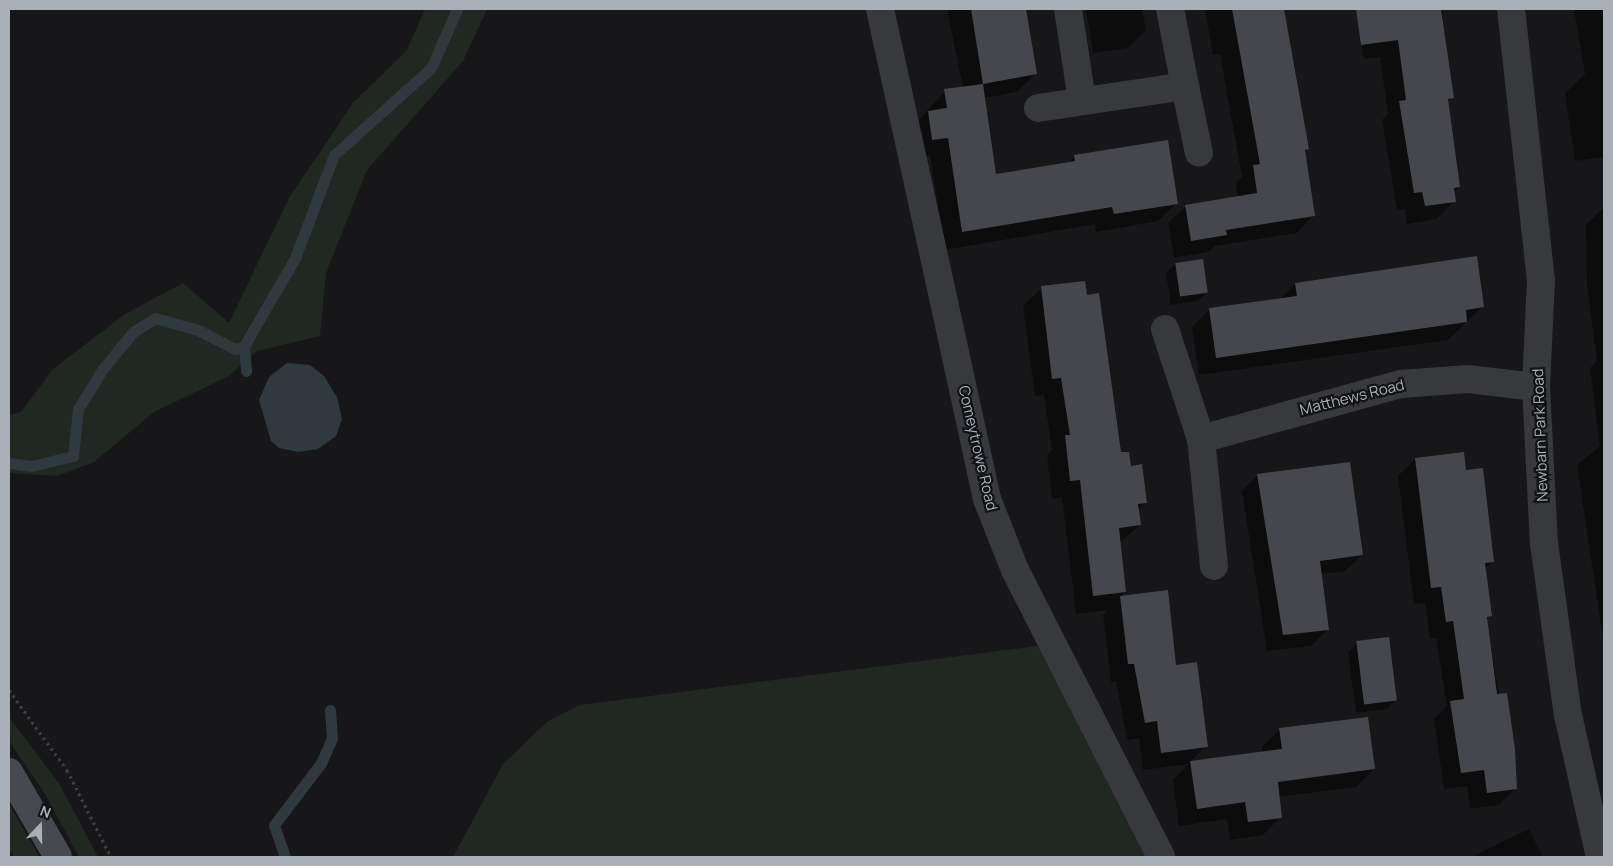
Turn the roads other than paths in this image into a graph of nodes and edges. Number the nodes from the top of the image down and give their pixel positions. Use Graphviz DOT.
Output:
graph roads {
  1 [pos="880,9"];
  2 [pos="1068,9"];
  3 [pos="1170,9"];
  4 [pos="1511,9"];
  5 [pos="1185,86"];
  6 [pos="1082,101"];
  7 [pos="1038,108"];
  8 [pos="1199,153"];
  9 [pos="1165,329"];
  10 [pos="1536,387"];
  11 [pos="1201,439"];
  12 [pos="1214,566"];
  13 [pos="9,772"];
  14 [pos="58,857"];
  15 [pos="1161,857"];
  16 [pos="1600,857"];
  1 -- 15 [label="street, Comeytrowe Road"];
  2 -- 6 [label="street"];
  3 -- 5 [label="street"];
  4 -- 10 [label="street, Newbarn Park Road"];
  5 -- 6 [label="street"];
  5 -- 8 [label="street"];
  6 -- 7 [label="street"];
  9 -- 11 [label="street"];
  10 -- 11 [label="street, Matthews Road"];
  10 -- 16 [label="street, Newbarn Park Road"];
  11 -- 12 [label="street"];
  13 -- 14 [label="street"];
}
